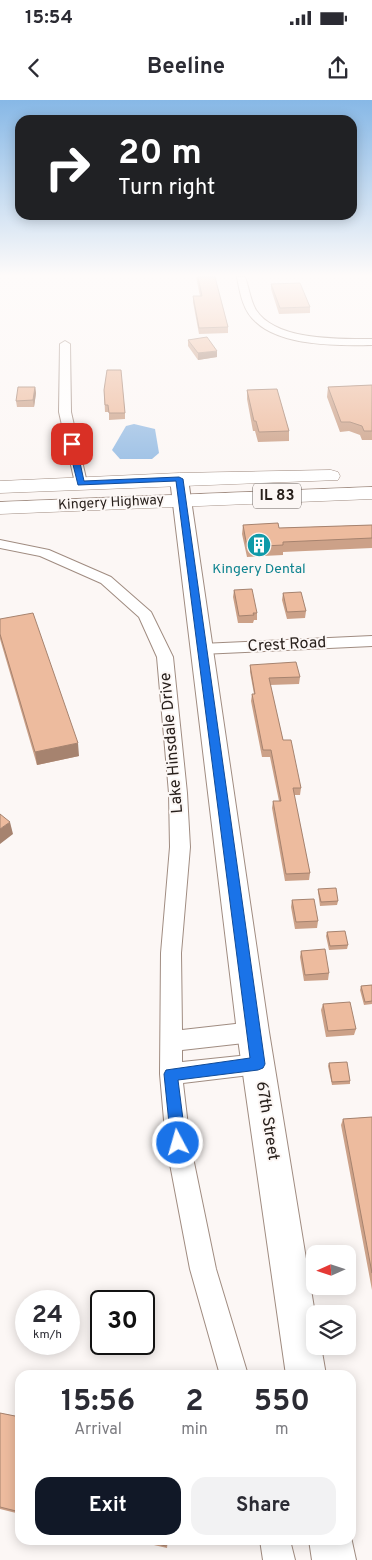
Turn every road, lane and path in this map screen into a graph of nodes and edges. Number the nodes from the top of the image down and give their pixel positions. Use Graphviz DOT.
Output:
graph roads {
  1 [pos="65,345"];
  2 [pos="345,475"];
  3 [pos="80,483"];
  4 [pos="0,488"];
  5 [pos="180,490"];
  6 [pos="372,493"];
  7 [pos="0,508"];
  8 [pos="0,544"];
  9 [pos="372,641"];
  10 [pos="201,649"];
  11 [pos="170,1041"];
  12 [pos="256,1048"];
  13 [pos="171,1074"];
  14 [pos="233,1370"];
  15 [pos="305,1370"];
  16 [pos="276,1545"];
  17 [pos="332,1545"];
  18 [pos="279,1560"];
  19 [pos="334,1560"];
  1 -- 3 [label="street"];
  2 -- 5 [label="highway, Kingery Highway / IL 83"];
  3 -- 4 [label="highway, Kingery Highway / IL 83"];
  3 -- 5 [label="highway, Kingery Highway / IL 83"];
  5 -- 6 [label="highway, Kingery Highway / IL 83"];
  5 -- 7 [label="highway, Kingery Highway / IL 83"];
  5 -- 10 [label="street, 67th Street"];
  8 -- 11 [label="street, Lake Hinsdale Drive"];
  9 -- 10 [label="street, Crest Road"];
  10 -- 12 [label="street, 67th Street"];
  11 -- 12 [label="street"];
  11 -- 13 [label="street, Lake Hinsdale Drive"];
  12 -- 13 [label="street"];
  12 -- 15 [label="street, 67th Street"];
  13 -- 14 [label="street, Lake Hinsdale Drive"];
  16 -- 18 [label="street"];
  17 -- 19 [label="street"];
}
